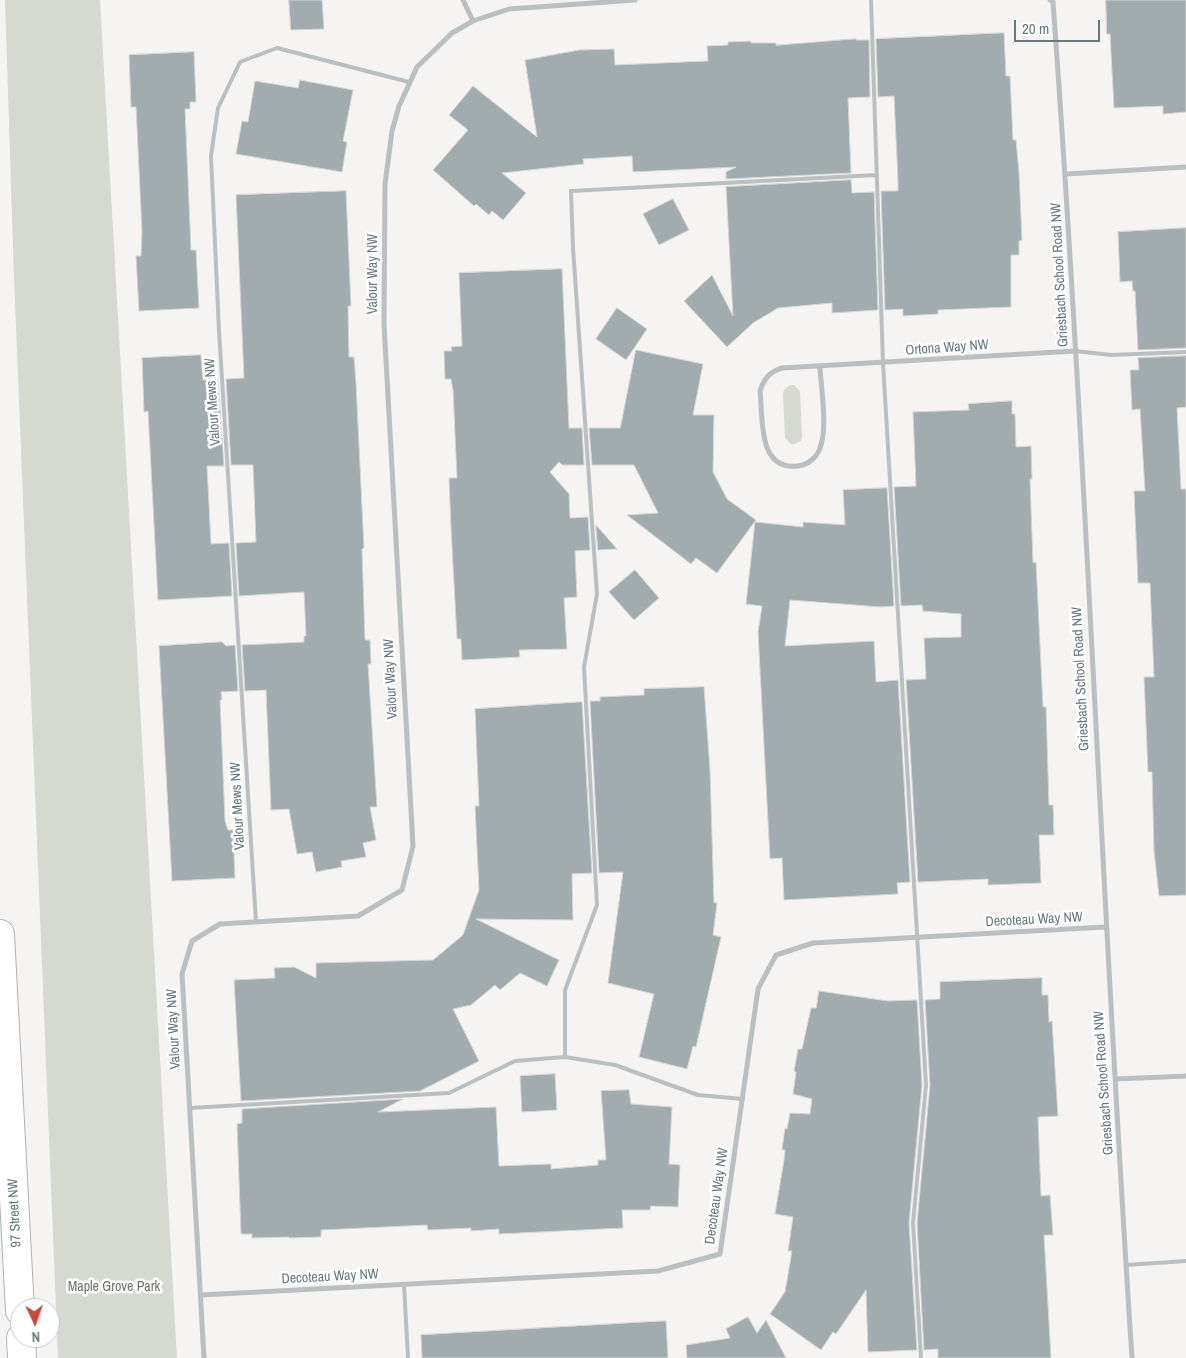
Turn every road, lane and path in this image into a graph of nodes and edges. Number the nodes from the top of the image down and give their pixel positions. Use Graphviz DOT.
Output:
graph roads {
  1 [pos="463,0"];
  2 [pos="635,0"];
  3 [pos="871,0"];
  4 [pos="1054,1"];
  5 [pos="473,21"];
  6 [pos="409,82"];
  7 [pos="1186,167"];
  8 [pos="1066,174"];
  9 [pos="876,175"];
  10 [pos="1075,351"];
  11 [pos="1186,352"];
  12 [pos="883,363"];
  13 [pos="820,366"];
  14 [pos="256,922"];
  15 [pos="1105,927"];
  16 [pos="0,934"];
  17 [pos="918,939"];
  18 [pos="565,1057"];
  19 [pos="1186,1076"];
  20 [pos="1116,1079"];
  21 [pos="743,1099"];
  22 [pos="190,1108"];
  23 [pos="1186,1262"];
  24 [pos="1126,1265"];
  25 [pos="404,1284"];
  26 [pos="201,1295"];
  27 [pos="19,1298"];
  28 [pos="204,1358"];
  29 [pos="408,1358"];
  30 [pos="921,1358"];
  31 [pos="1132,1358"];
  1 -- 5 [label="street"];
  2 -- 5 [label="street, Valour Way NW"];
  3 -- 9 [label="lane"];
  4 -- 8 [label="street, Griesbach School Road NW"];
  5 -- 6 [label="street, Valour Way NW"];
  6 -- 14 [label="street, Valour Way NW"];
  6 -- 14 [label="lane, Valour Mews NW"];
  7 -- 8 [label="street"];
  8 -- 10 [label="street, Griesbach School Road NW"];
  9 -- 12 [label="lane"];
  9 -- 18 [label="lane"];
  10 -- 11 [label="lane"];
  10 -- 12 [label="street, Ortona Way NW"];
  10 -- 15 [label="street, Griesbach School Road NW"];
  12 -- 13 [label="street, Ortona Way NW"];
  12 -- 17 [label="lane"];
  13 -- 13 [label="street, Ortona Way NW"];
  14 -- 22 [label="street, Valour Way NW"];
  15 -- 17 [label="street, Decoteau Way NW"];
  15 -- 20 [label="street, Griesbach School Road NW"];
  16 -- 27 [label="main road, 97 Street NW"];
  17 -- 21 [label="street, Decoteau Way NW"];
  17 -- 30 [label="lane"];
  18 -- 21 [label="lane"];
  18 -- 22 [label="lane"];
  19 -- 20 [label="street"];
  20 -- 24 [label="street, Griesbach School Road NW"];
  21 -- 25 [label="street, Decoteau Way NW"];
  22 -- 26 [label="street, Valour Way NW"];
  23 -- 24 [label="lane"];
  24 -- 31 [label="street, Griesbach School Road NW"];
  25 -- 26 [label="street, Decoteau Way NW"];
  25 -- 29 [label="lane"];
  26 -- 28 [label="street, Valour Way NW"];
}
